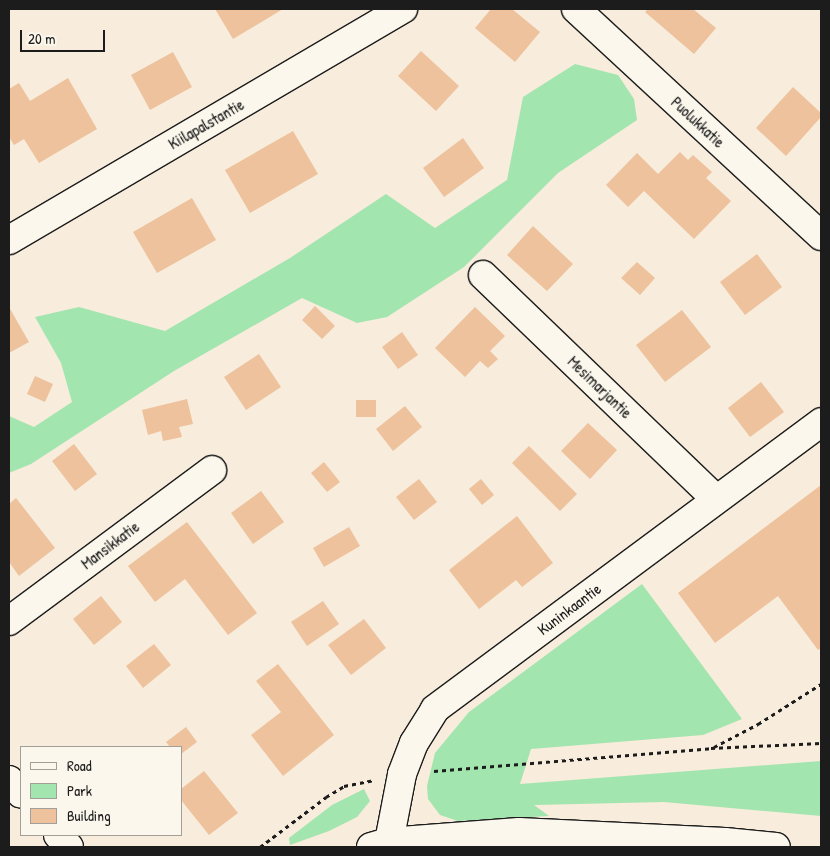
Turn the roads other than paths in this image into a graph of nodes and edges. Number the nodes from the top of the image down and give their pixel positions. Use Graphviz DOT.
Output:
graph roads {
  1 [pos="403,9"];
  2 [pos="576,9"];
  3 [pos="821,236"];
  4 [pos="9,240"];
  5 [pos="483,275"];
  6 [pos="821,422"];
  7 [pos="212,470"];
  8 [pos="716,499"];
  9 [pos="9,621"];
  10 [pos="9,780"];
  11 [pos="20,793"];
  12 [pos="59,836"];
  13 [pos="618,837"];
  14 [pos="382,846"];
  15 [pos="70,847"];
  16 [pos="551,847"];
  17 [pos="776,847"];
  1 -- 4 [label="street, Kiilapalstantie"];
  2 -- 3 [label="street, Puolukkatie"];
  5 -- 8 [label="street, Mesimarjantie"];
  6 -- 8 [label="street, Kuninkaantie"];
  7 -- 9 [label="street, Mansikkatie"];
  8 -- 14 [label="street, Kuninkaantie"];
  10 -- 11 [label="street"];
  12 -- 15 [label="street"];
  13 -- 14 [label="street"];
  13 -- 16 [label="street"];
  13 -- 17 [label="street"];
}
